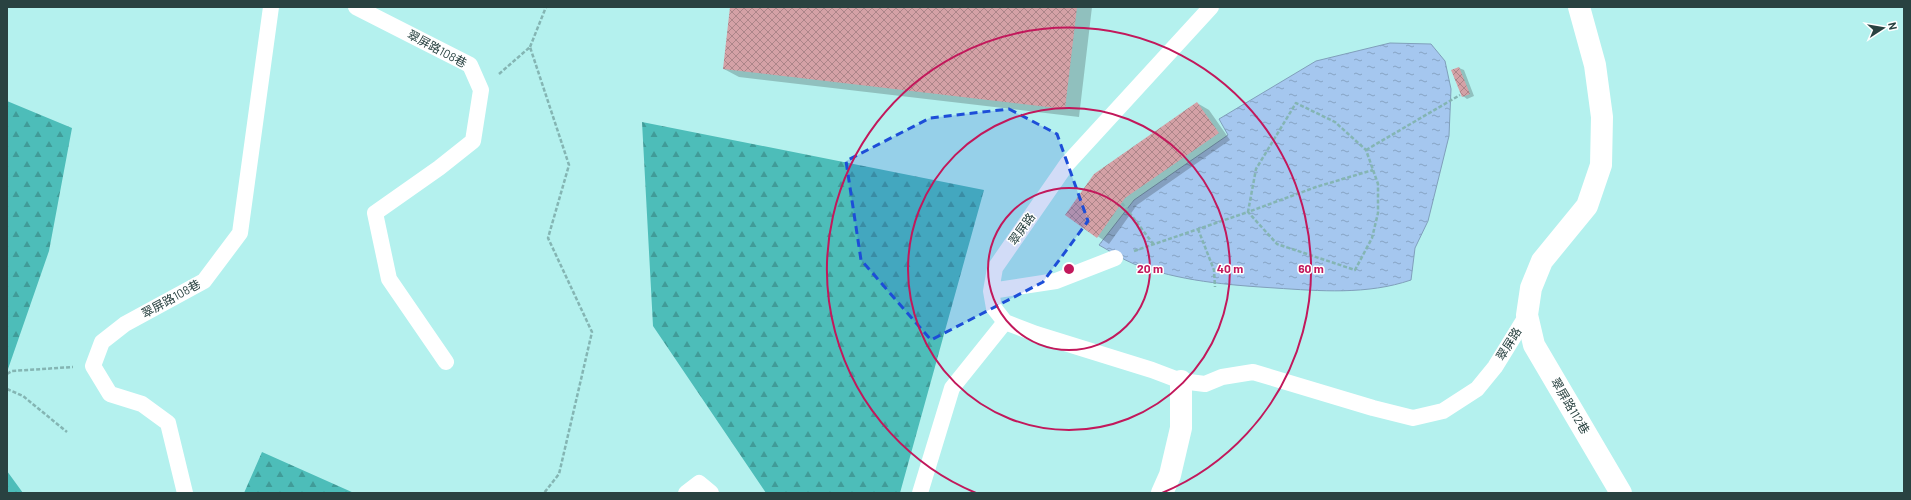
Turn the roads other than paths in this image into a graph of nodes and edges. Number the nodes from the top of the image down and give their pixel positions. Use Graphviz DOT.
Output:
graph roads {
  1 [pos="271,7"];
  2 [pos="356,7"];
  3 [pos="1211,7"];
  4 [pos="1579,7"];
  5 [pos="1115,258"];
  6 [pos="990,291"];
  7 [pos="1527,315"];
  8 [pos="1005,322"];
  9 [pos="446,362"];
  10 [pos="1181,381"];
  11 [pos="185,493"];
  12 [pos="686,493"];
  13 [pos="711,493"];
  14 [pos="920,493"];
  15 [pos="1162,493"];
  16 [pos="1621,493"];
  1 -- 11 [label="lane, 翠屏路108巷"];
  2 -- 9 [label="lane, 翠屏路108巷"];
  3 -- 6 [label="lane, 翠屏路"];
  4 -- 7 [label="main road, 翠屏路"];
  5 -- 6 [label="lane"];
  6 -- 8 [label="lane, 翠屏路"];
  7 -- 10 [label="lane, 翠屏路"];
  7 -- 16 [label="main road, 翠屏路112巷"];
  8 -- 10 [label="lane, 翠屏路"];
  8 -- 14 [label="lane"];
  10 -- 15 [label="main road"];
  12 -- 13 [label="lane"];
}
